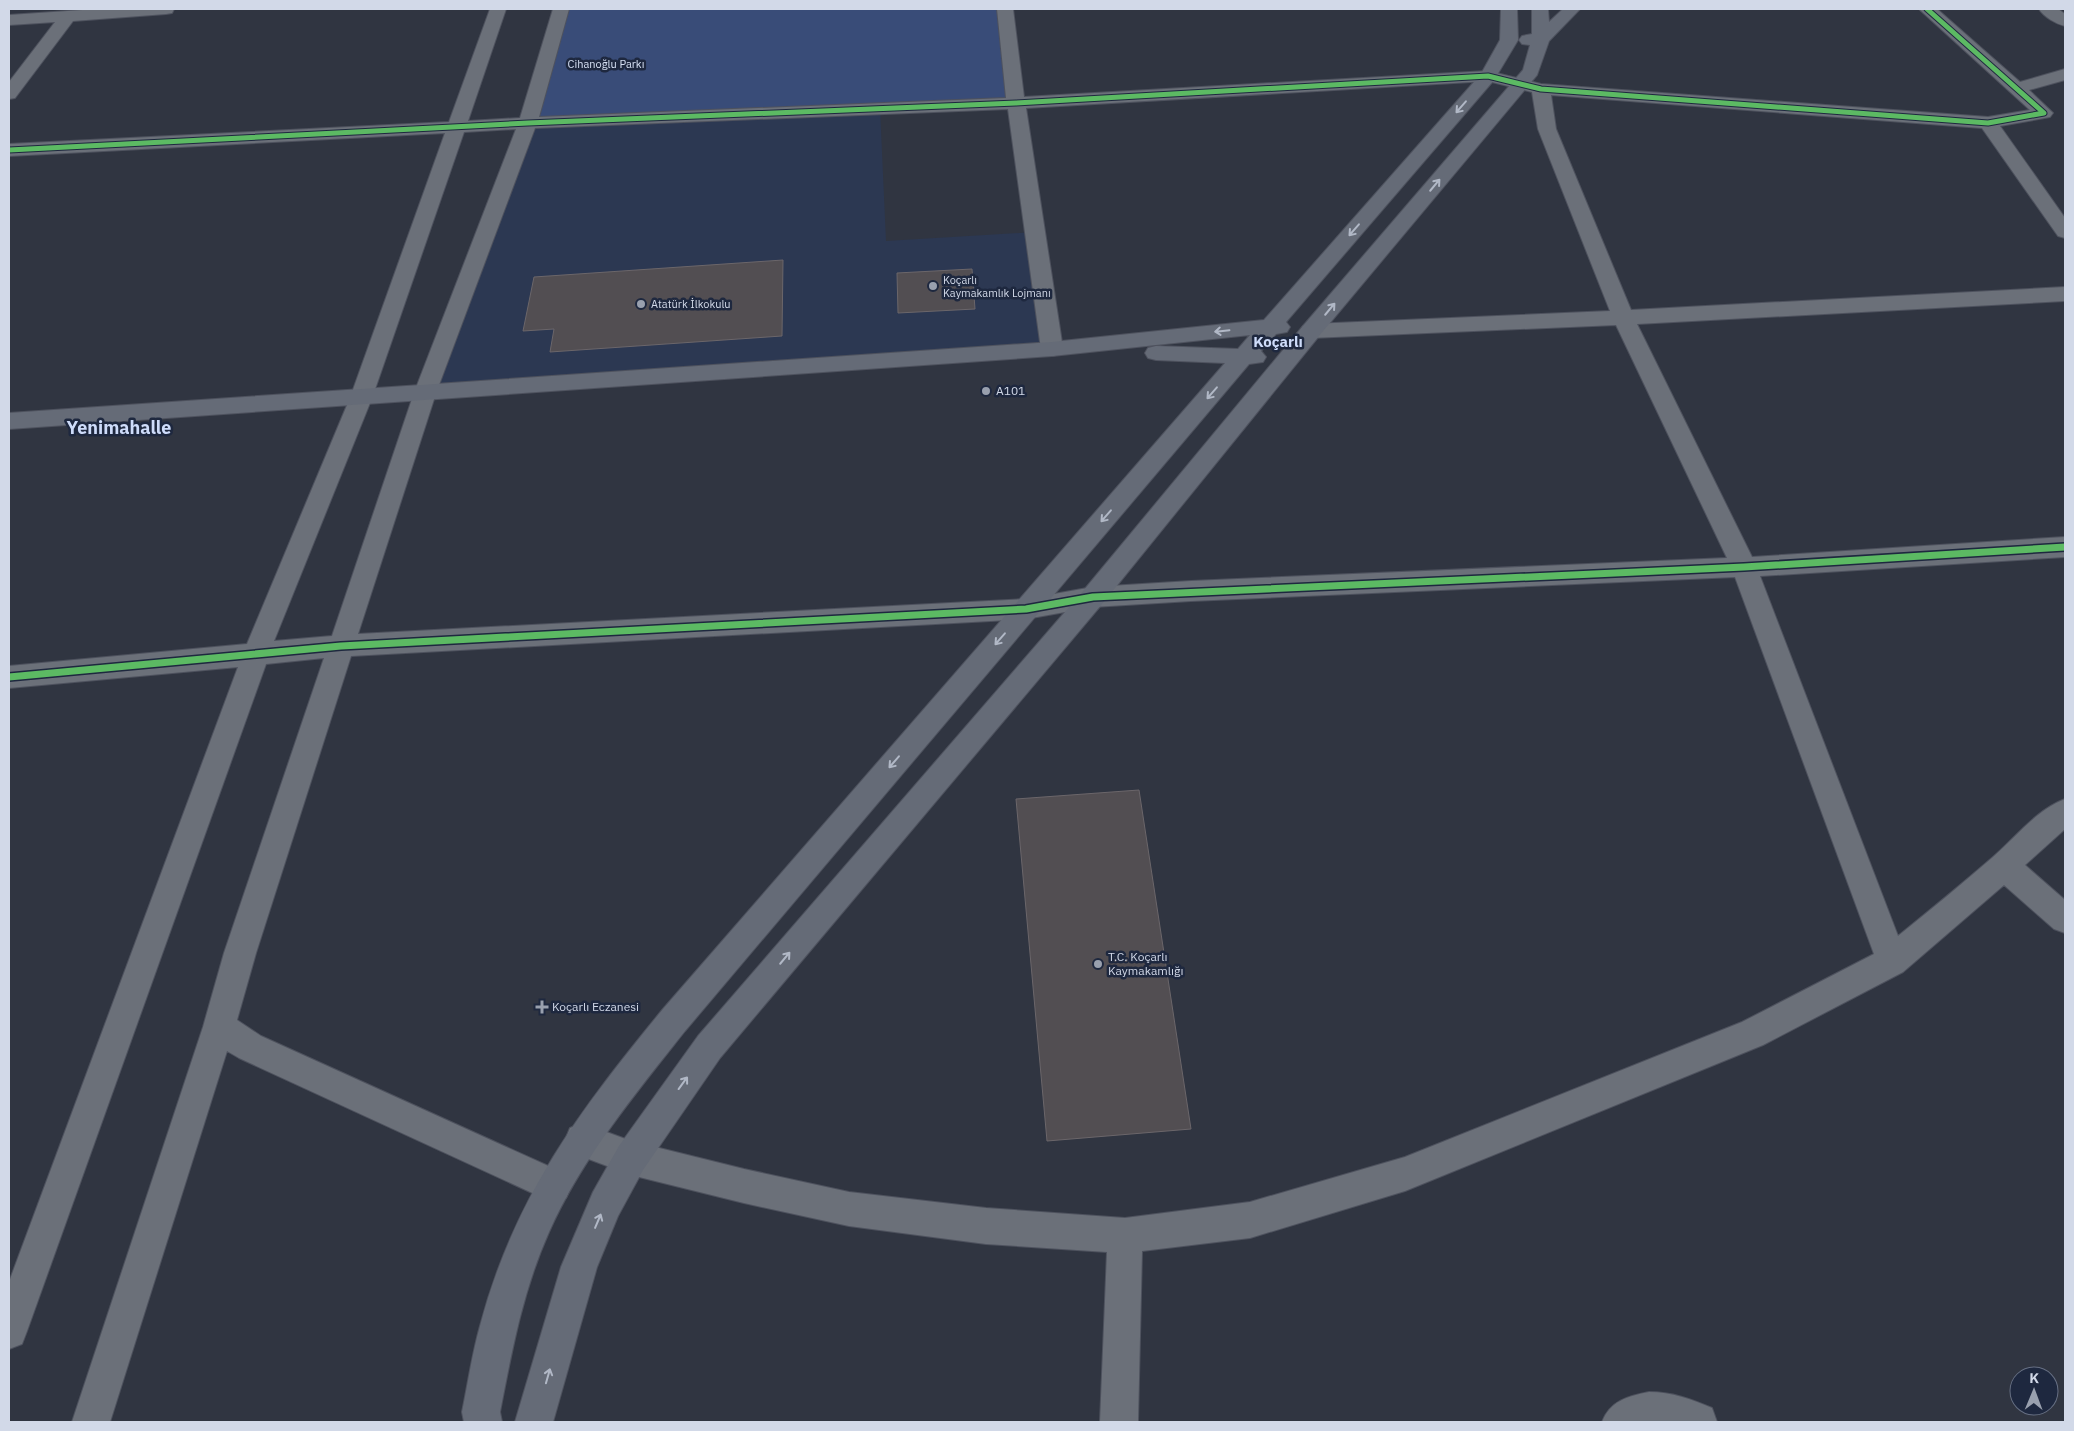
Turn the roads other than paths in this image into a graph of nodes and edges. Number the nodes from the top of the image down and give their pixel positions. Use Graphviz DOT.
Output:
graph roads {
  1 [pos="166,9"];
  2 [pos="498,9"];
  3 [pos="560,9"];
  4 [pos="1006,9"];
  5 [pos="1509,9"];
  6 [pos="1540,9"];
  7 [pos="1572,9"];
  8 [pos="1927,9"];
  9 [pos="2047,9"];
  10 [pos="68,16"];
  11 [pos="9,20"];
  12 [pos="2065,21"];
  13 [pos="1541,39"];
  14 [pos="1510,40"];
  15 [pos="2065,74"];
  16 [pos="1488,76"];
  17 [pos="1531,86"];
  18 [pos="2018,88"];
  19 [pos="9,94"];
  20 [pos="1016,103"];
  21 [pos="528,123"];
  22 [pos="1988,123"];
  23 [pos="457,127"];
  24 [pos="9,150"];
  25 [pos="2065,232"];
  26 [pos="2065,294"];
  27 [pos="1623,318"];
  28 [pos="1271,326"];
  29 [pos="1311,331"];
  30 [pos="1052,349"];
  31 [pos="1244,356"];
  32 [pos="1287,360"];
  33 [pos="425,394"];
  34 [pos="362,398"];
  35 [pos="9,420"];
  36 [pos="2065,547"];
  37 [pos="1744,567"];
  38 [pos="1093,597"];
  39 [pos="1026,608"];
  40 [pos="341,646"];
  41 [pos="256,654"];
  42 [pos="9,677"];
  43 [pos="2065,812"];
  44 [pos="2004,866"];
  45 [pos="2065,919"];
  46 [pos="1892,961"];
  47 [pos="219,1028"];
  48 [pos="582,1140"];
  49 [pos="631,1158"];
  50 [pos="554,1186"];
  51 [pos="1125,1236"];
  52 [pos="9,1331"];
  53 [pos="91,1422"];
  54 [pos="484,1422"];
  55 [pos="534,1422"];
  56 [pos="1119,1422"];
  57 [pos="1622,1422"];
  58 [pos="1698,1422"];
  1 -- 10 [label="street"];
  2 -- 23 [label="street"];
  3 -- 21 [label="street"];
  4 -- 20 [label="street"];
  5 -- 14 [label="main road"];
  6 -- 13 [label="main road"];
  7 -- 13 [label="main road"];
  8 -- 18 [label="street"];
  9 -- 12 [label="street"];
  10 -- 11 [label="street"];
  10 -- 19 [label="street"];
  13 -- 14 [label="main road"];
  13 -- 17 [label="main road"];
  14 -- 16 [label="main road"];
  15 -- 18 [label="street"];
  16 -- 17 [label="street"];
  16 -- 20 [label="street"];
  16 -- 28 [label="main road, one-way"];
  17 -- 22 [label="street"];
  17 -- 27 [label="street"];
  29 -- 17 [label="main road, one-way"];
  18 -- 22 [label="street"];
  20 -- 21 [label="street"];
  20 -- 30 [label="street"];
  21 -- 23 [label="street"];
  21 -- 33 [label="street"];
  22 -- 25 [label="street"];
  23 -- 24 [label="street"];
  23 -- 34 [label="street"];
  26 -- 27 [label="street"];
  27 -- 29 [label="street"];
  27 -- 37 [label="street"];
  28 -- 29 [label="main road"];
  28 -- 30 [label="main road, one-way"];
  28 -- 31 [label="main road"];
  29 -- 32 [label="main road"];
  30 -- 31 [label="main road"];
  30 -- 33 [label="main road"];
  31 -- 32 [label="main road"];
  31 -- 39 [label="main road, one-way"];
  32 -- 38 [label="main road"];
  33 -- 34 [label="main road"];
  33 -- 40 [label="street"];
  34 -- 35 [label="main road"];
  34 -- 41 [label="street"];
  36 -- 37 [label="street"];
  37 -- 38 [label="street"];
  37 -- 46 [label="street"];
  38 -- 39 [label="street"];
  49 -- 38 [label="main road, one-way"];
  39 -- 40 [label="street"];
  39 -- 48 [label="main road, one-way"];
  40 -- 41 [label="street"];
  40 -- 47 [label="street"];
  41 -- 42 [label="street"];
  41 -- 52 [label="street"];
  43 -- 44 [label="street"];
  44 -- 45 [label="street"];
  44 -- 46 [label="street"];
  46 -- 51 [label="street"];
  47 -- 50 [label="street"];
  47 -- 53 [label="street"];
  48 -- 49 [label="street"];
  48 -- 50 [label="main road"];
  49 -- 51 [label="street"];
  55 -- 49 [label="main road, one-way"];
  50 -- 54 [label="main road"];
  51 -- 56 [label="street"];
  57 -- 58 [label="street"];
}
